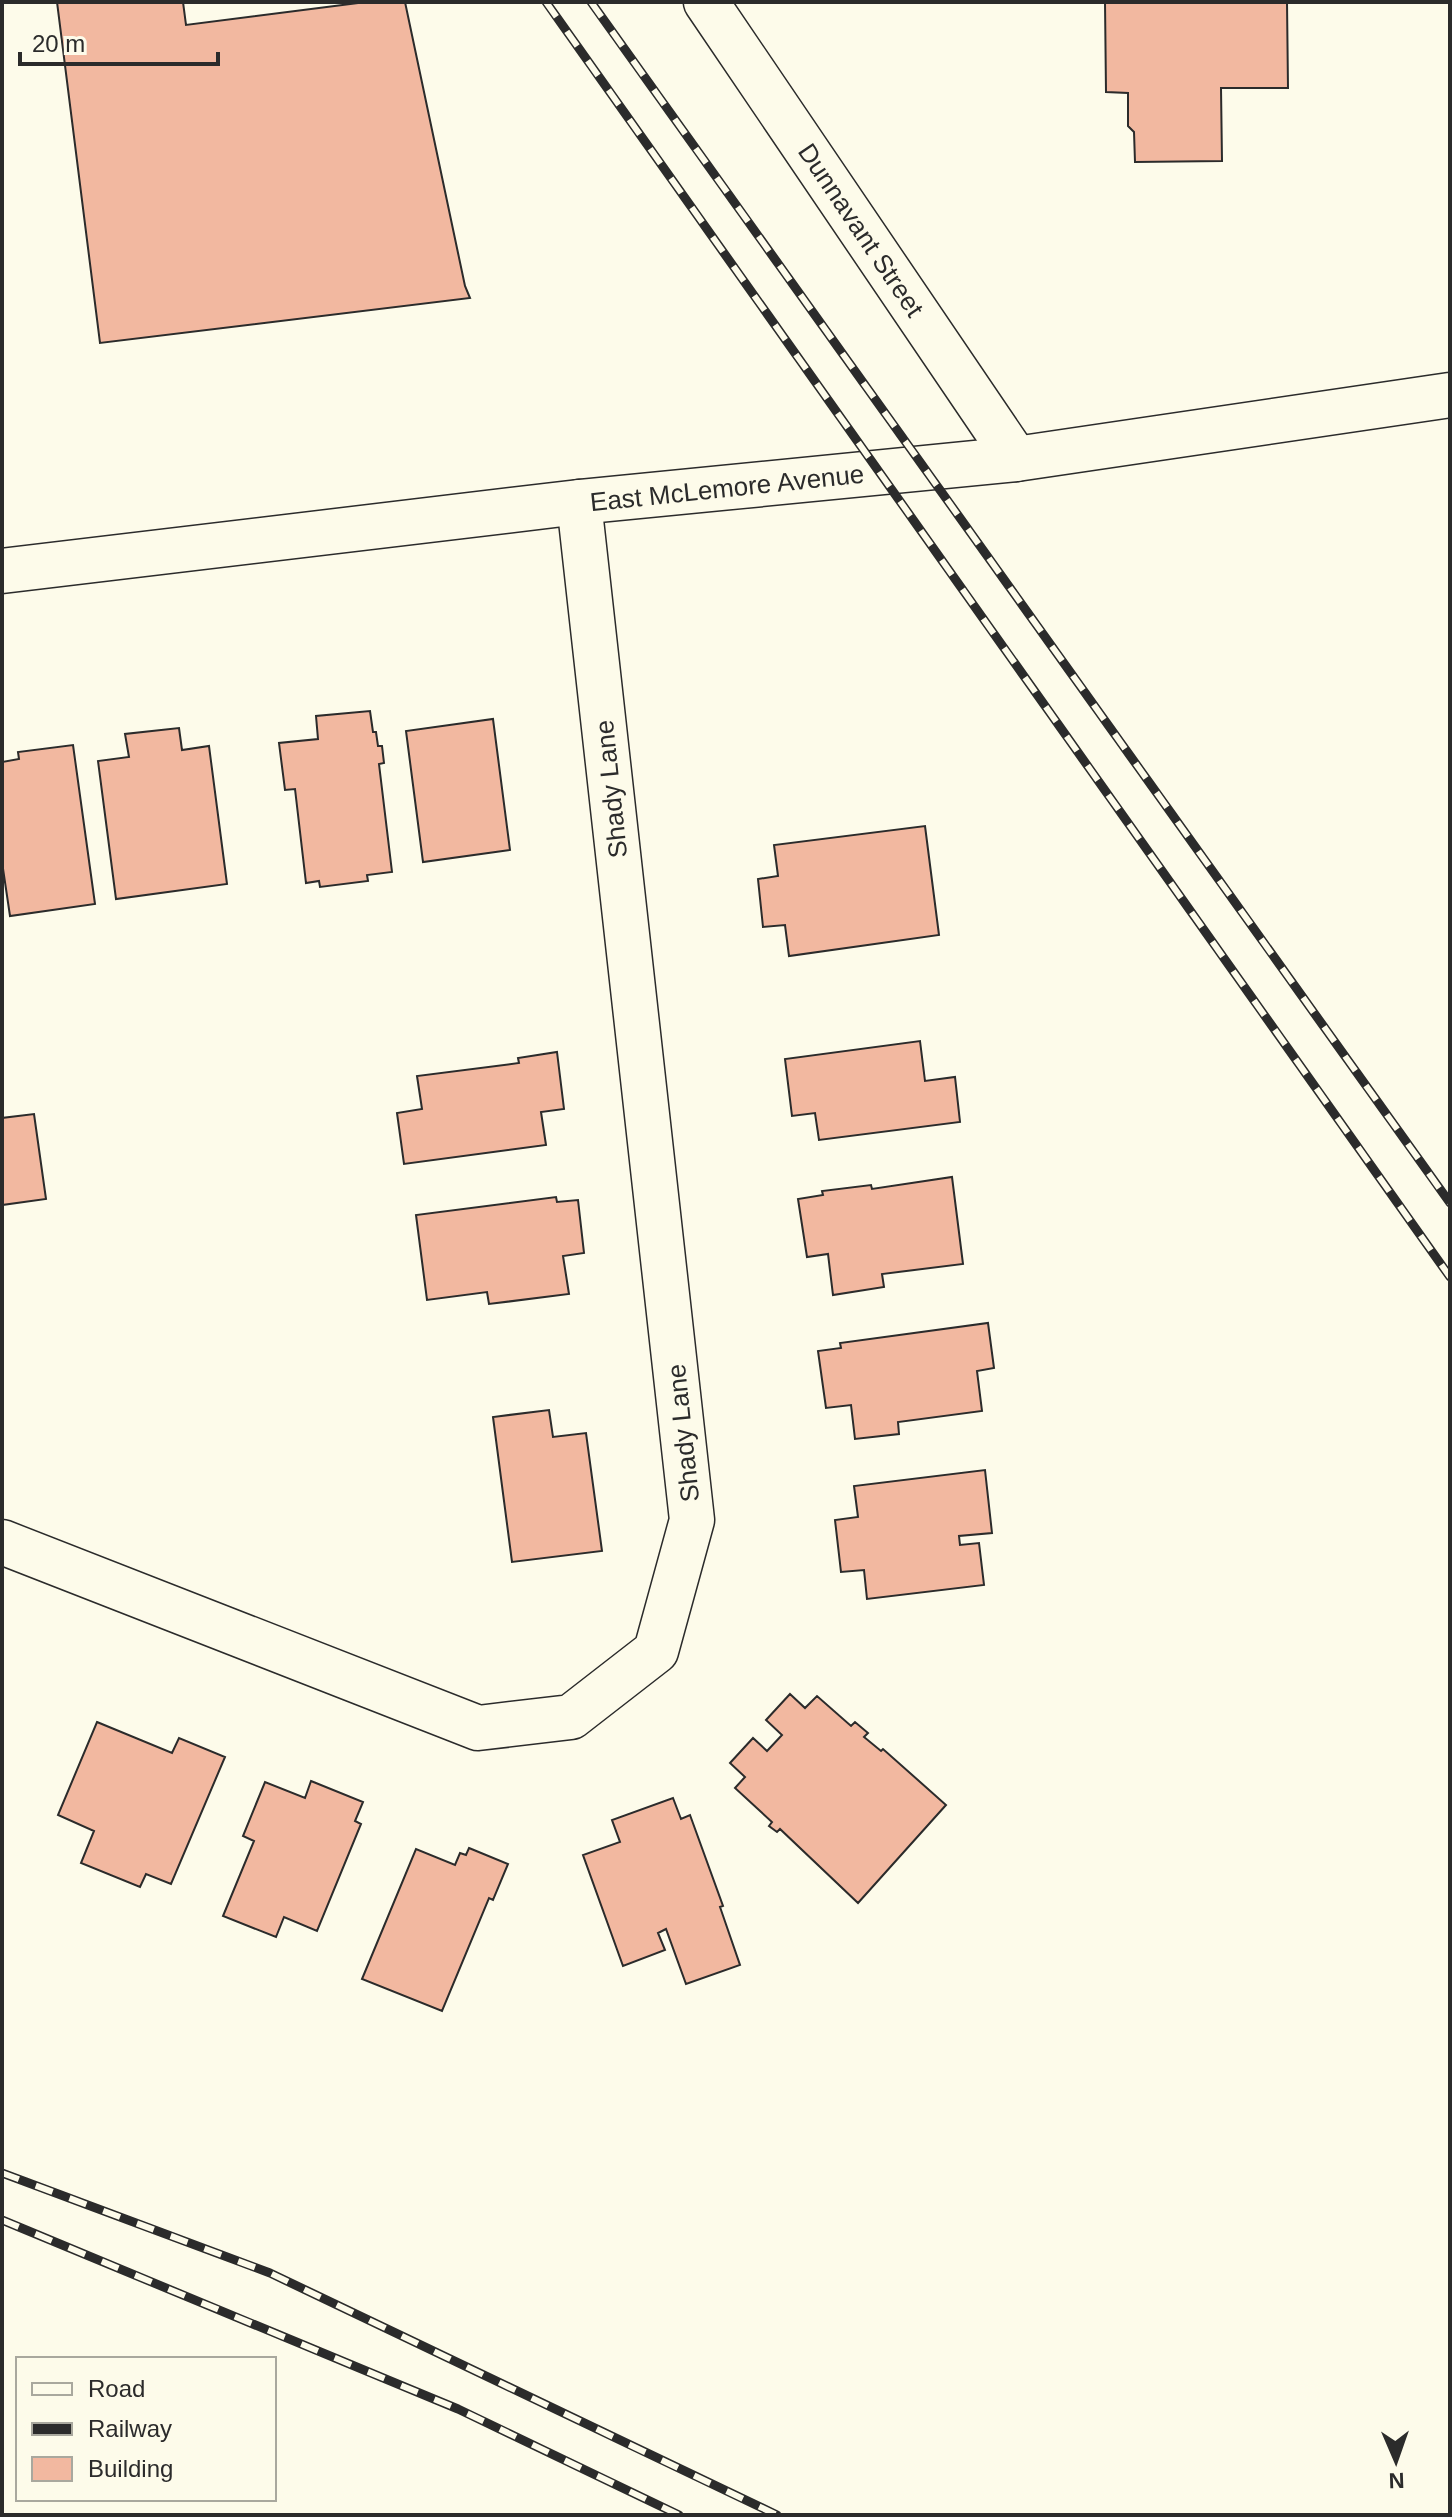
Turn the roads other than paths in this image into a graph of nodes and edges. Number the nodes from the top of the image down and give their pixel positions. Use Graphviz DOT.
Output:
graph roads {
  1 [pos="706,2"];
  2 [pos="1450,395"];
  3 [pos="1016,459"];
  4 [pos="579,502"];
  5 [pos="2,571"];
  6 [pos="2,1542"];
  1 -- 3 [label="street, Dunnavant Street"];
  2 -- 3 [label="street, East McLemore Avenue"];
  3 -- 4 [label="street, East McLemore Avenue"];
  4 -- 5 [label="street, East McLemore Avenue"];
  4 -- 6 [label="street, Shady Lane"];
}
